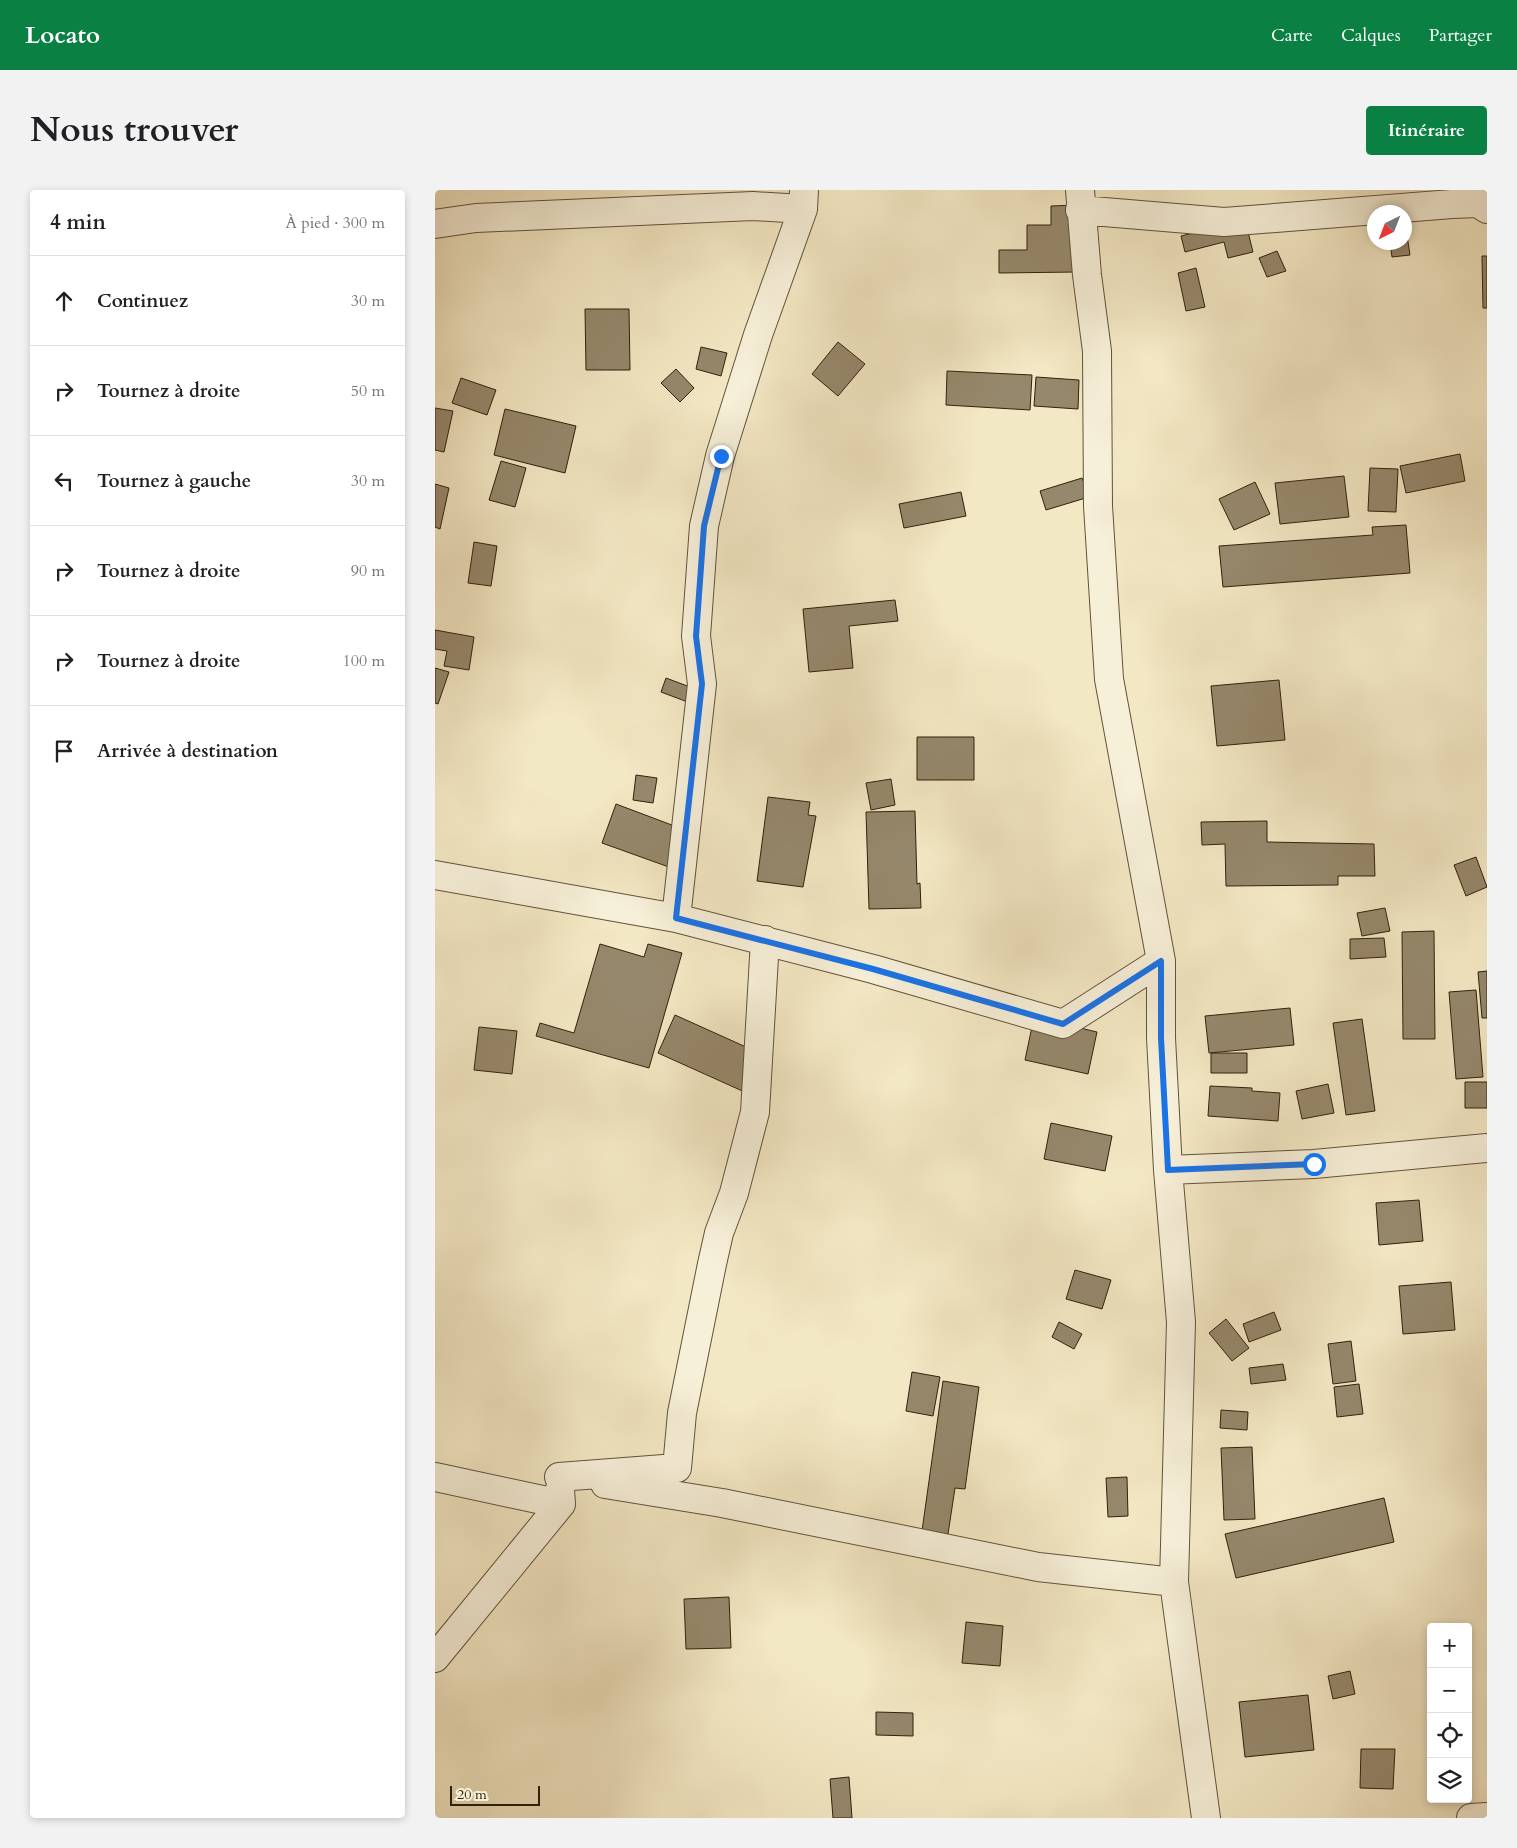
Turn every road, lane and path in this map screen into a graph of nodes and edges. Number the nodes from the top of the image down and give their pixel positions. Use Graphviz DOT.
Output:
graph roads {
  1 [pos="804,199"];
  2 [pos="1080,200"];
  3 [pos="1487,209"];
  4 [pos="435,224"];
  5 [pos="435,875"];
  6 [pos="676,918"];
  7 [pos="765,940"];
  8 [pos="1161,961"];
  9 [pos="1487,1148"];
  10 [pos="1168,1170"];
  11 [pos="435,1477"];
  12 [pos="559,1477"];
  13 [pos="561,1504"];
  14 [pos="1174,1582"];
  15 [pos="435,1658"];
  16 [pos="1487,1817"];
  17 [pos="1206,1818"];
  18 [pos="1471,1818"];
  1 -- 4 [label="street"];
  1 -- 6 [label="street"];
  2 -- 3 [label="street"];
  2 -- 8 [label="street"];
  5 -- 6 [label="street"];
  6 -- 7 [label="street"];
  7 -- 8 [label="street"];
  7 -- 12 [label="street"];
  8 -- 10 [label="street"];
  9 -- 10 [label="street"];
  10 -- 14 [label="street"];
  11 -- 13 [label="street"];
  12 -- 13 [label="street"];
  12 -- 14 [label="street"];
  13 -- 15 [label="street"];
  14 -- 17 [label="street"];
  16 -- 18 [label="street"];
}
